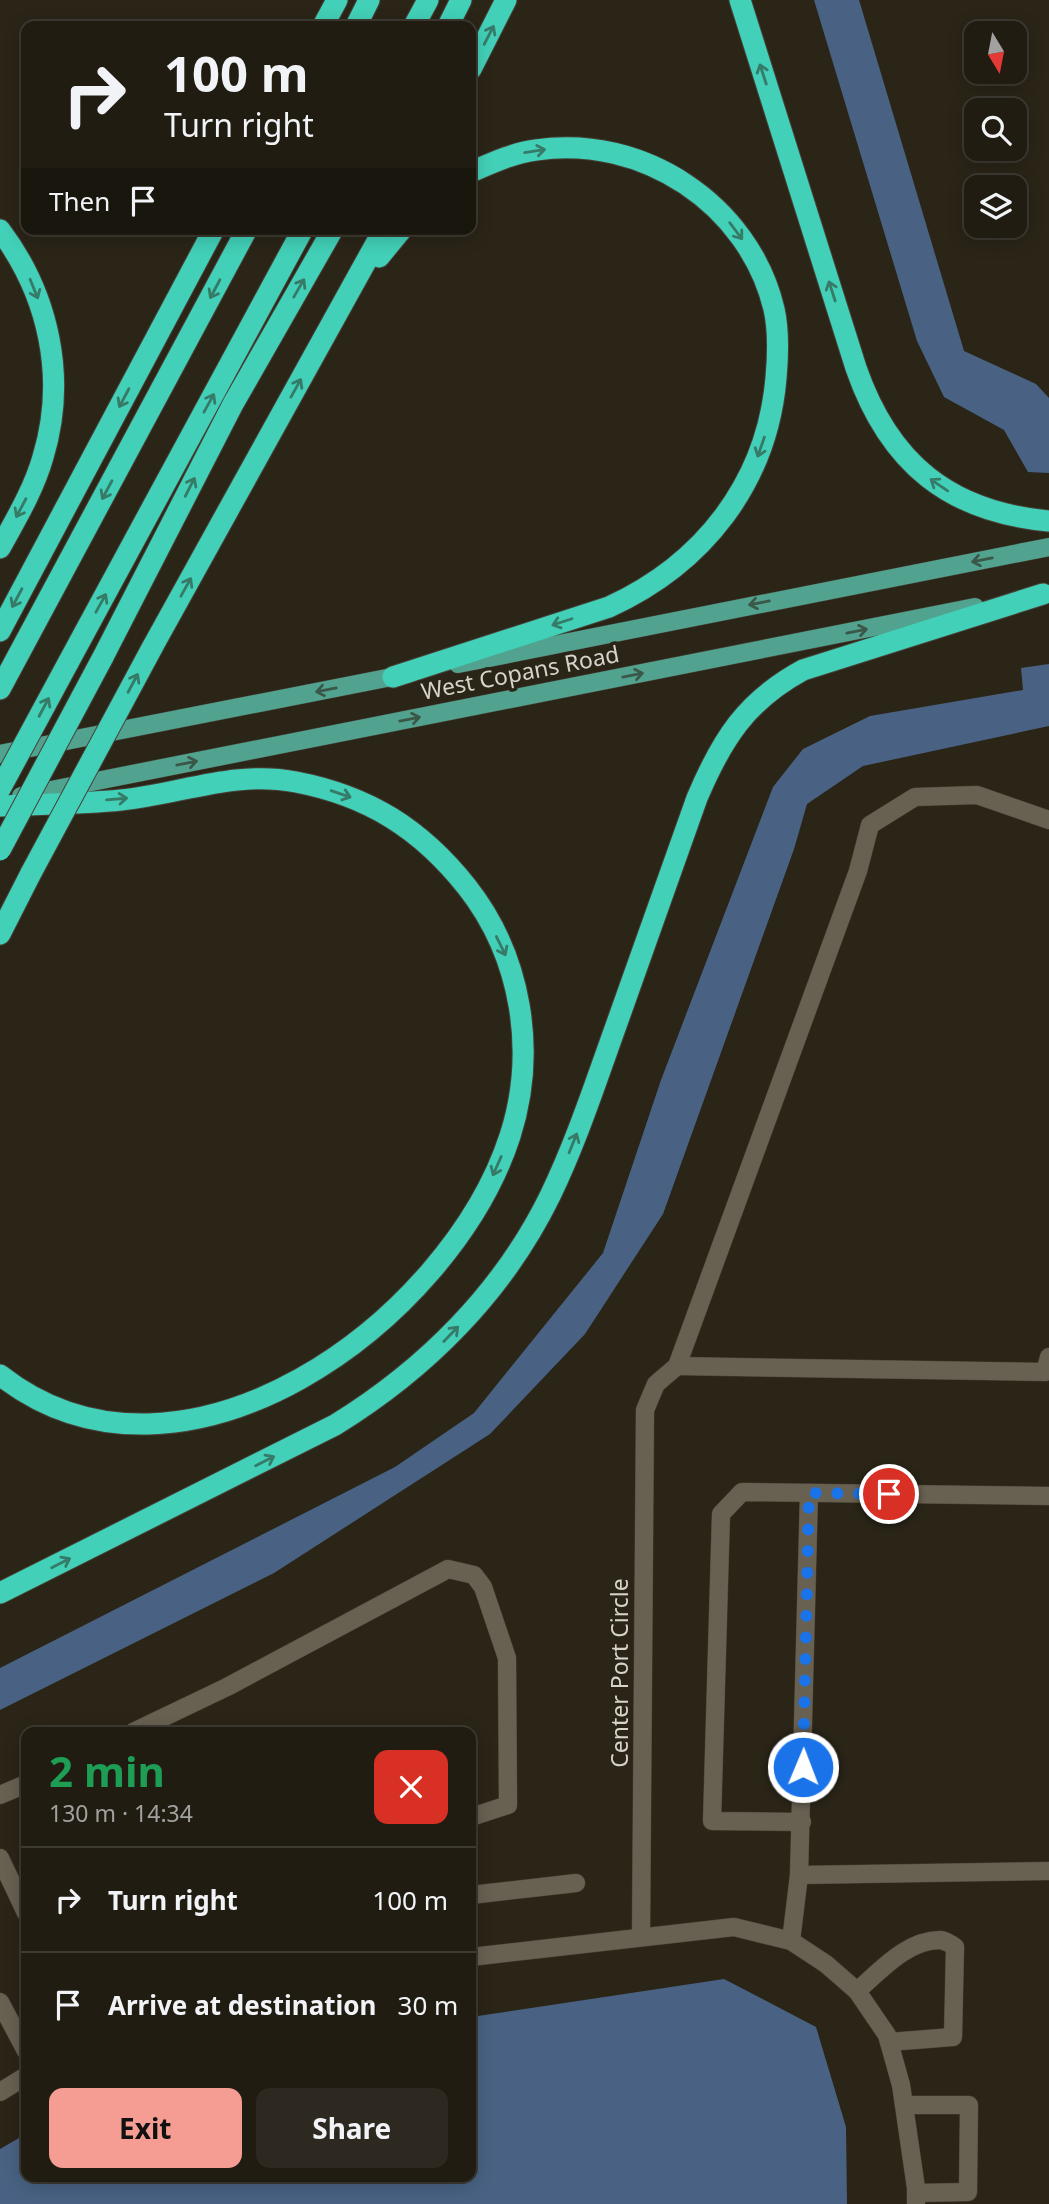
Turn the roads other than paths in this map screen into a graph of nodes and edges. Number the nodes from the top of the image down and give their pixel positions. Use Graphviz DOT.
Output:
graph roads {
  1 [pos="337,0"];
  2 [pos="369,0"];
  3 [pos="428,0"];
  4 [pos="461,0"];
  5 [pos="506,0"];
  6 [pos="740,0"];
  7 [pos="326,21"];
  8 [pos="358,21"];
  9 [pos="417,21"];
  10 [pos="450,21"];
  11 [pos="476,59"];
  12 [pos="476,170"];
  13 [pos="0,230"];
  14 [pos="211,235"];
  15 [pos="244,235"];
  16 [pos="300,235"];
  17 [pos="329,235"];
  18 [pos="381,235"];
  19 [pos="397,235"];
  20 [pos="345,300"];
  21 [pos="1049,521"];
  22 [pos="1049,547"];
  23 [pos="0,548"];
  24 [pos="1046,593"];
  25 [pos="0,631"];
  26 [pos="393,677"];
  27 [pos="4,682"];
  28 [pos="0,754"];
  29 [pos="0,789"];
  30 [pos="0,800"];
  31 [pos="0,806"];
  32 [pos="1049,820"];
  33 [pos="0,850"];
  34 [pos="0,934"];
  35 [pos="1049,1357"];
  36 [pos="677,1366"];
  37 [pos="0,1375"];
  38 [pos="809,1493"];
  39 [pos="1049,1496"];
  40 [pos="0,1593"];
  41 [pos="143,1727"];
  42 [pos="21,1786"];
  43 [pos="0,1795"];
  44 [pos="476,1815"];
  45 [pos="802,1822"];
  46 [pos="0,1858"];
  47 [pos="1049,1871"];
  48 [pos="799,1875"];
  49 [pos="576,1883"];
  50 [pos="476,1894"];
  51 [pos="21,1902"];
  52 [pos="641,1937"];
  53 [pos="791,1941"];
  54 [pos="476,1956"];
  55 [pos="858,1991"];
  56 [pos="3,2013"];
  57 [pos="889,2042"];
  58 [pos="21,2043"];
  59 [pos="21,2079"];
  60 [pos="0,2092"];
  61 [pos="904,2105"];
  62 [pos="916,2198"];
  1 -- 7 [label="highway"];
  2 -- 8 [label="highway"];
  3 -- 9 [label="highway"];
  4 -- 10 [label="highway"];
  11 -- 5 [label="highway, one-way"];
  21 -- 6 [label="highway, one-way"];
  12 -- 26 [label="highway, one-way"];
  13 -- 23 [label="highway, one-way"];
  14 -- 25 [label="highway, one-way"];
  15 -- 27 [label="highway, one-way"];
  29 -- 16 [label="highway, one-way, bridge"];
  33 -- 17 [label="highway, one-way, bridge"];
  18 -- 20 [label="highway"];
  19 -- 20 [label="highway"];
  34 -- 20 [label="highway, one-way, bridge"];
  22 -- 26 [label="main road, West Copans Road, one-way"];
  30 -- 24 [label="main road, West Copans Road, one-way"];
  40 -- 24 [label="highway, one-way"];
  26 -- 28 [label="main road, West Copans Road, one-way"];
  31 -- 37 [label="highway, one-way"];
  32 -- 36 [label="street"];
  35 -- 36 [label="street"];
  36 -- 52 [label="street, Center Port Circle"];
  38 -- 39 [label="street"];
  38 -- 45 [label="street"];
  38 -- 45 [label="street"];
  41 -- 44 [label="street"];
  42 -- 43 [label="street"];
  45 -- 48 [label="street"];
  46 -- 51 [label="street"];
  47 -- 48 [label="street"];
  48 -- 53 [label="street"];
  49 -- 50 [label="street"];
  52 -- 53 [label="street"];
  52 -- 54 [label="street"];
  53 -- 55 [label="street"];
  55 -- 57 [label="street"];
  55 -- 57 [label="street"];
  56 -- 58 [label="street"];
  57 -- 61 [label="street"];
  59 -- 60 [label="street"];
  61 -- 62 [label="street"];
  61 -- 62 [label="street"];
}
